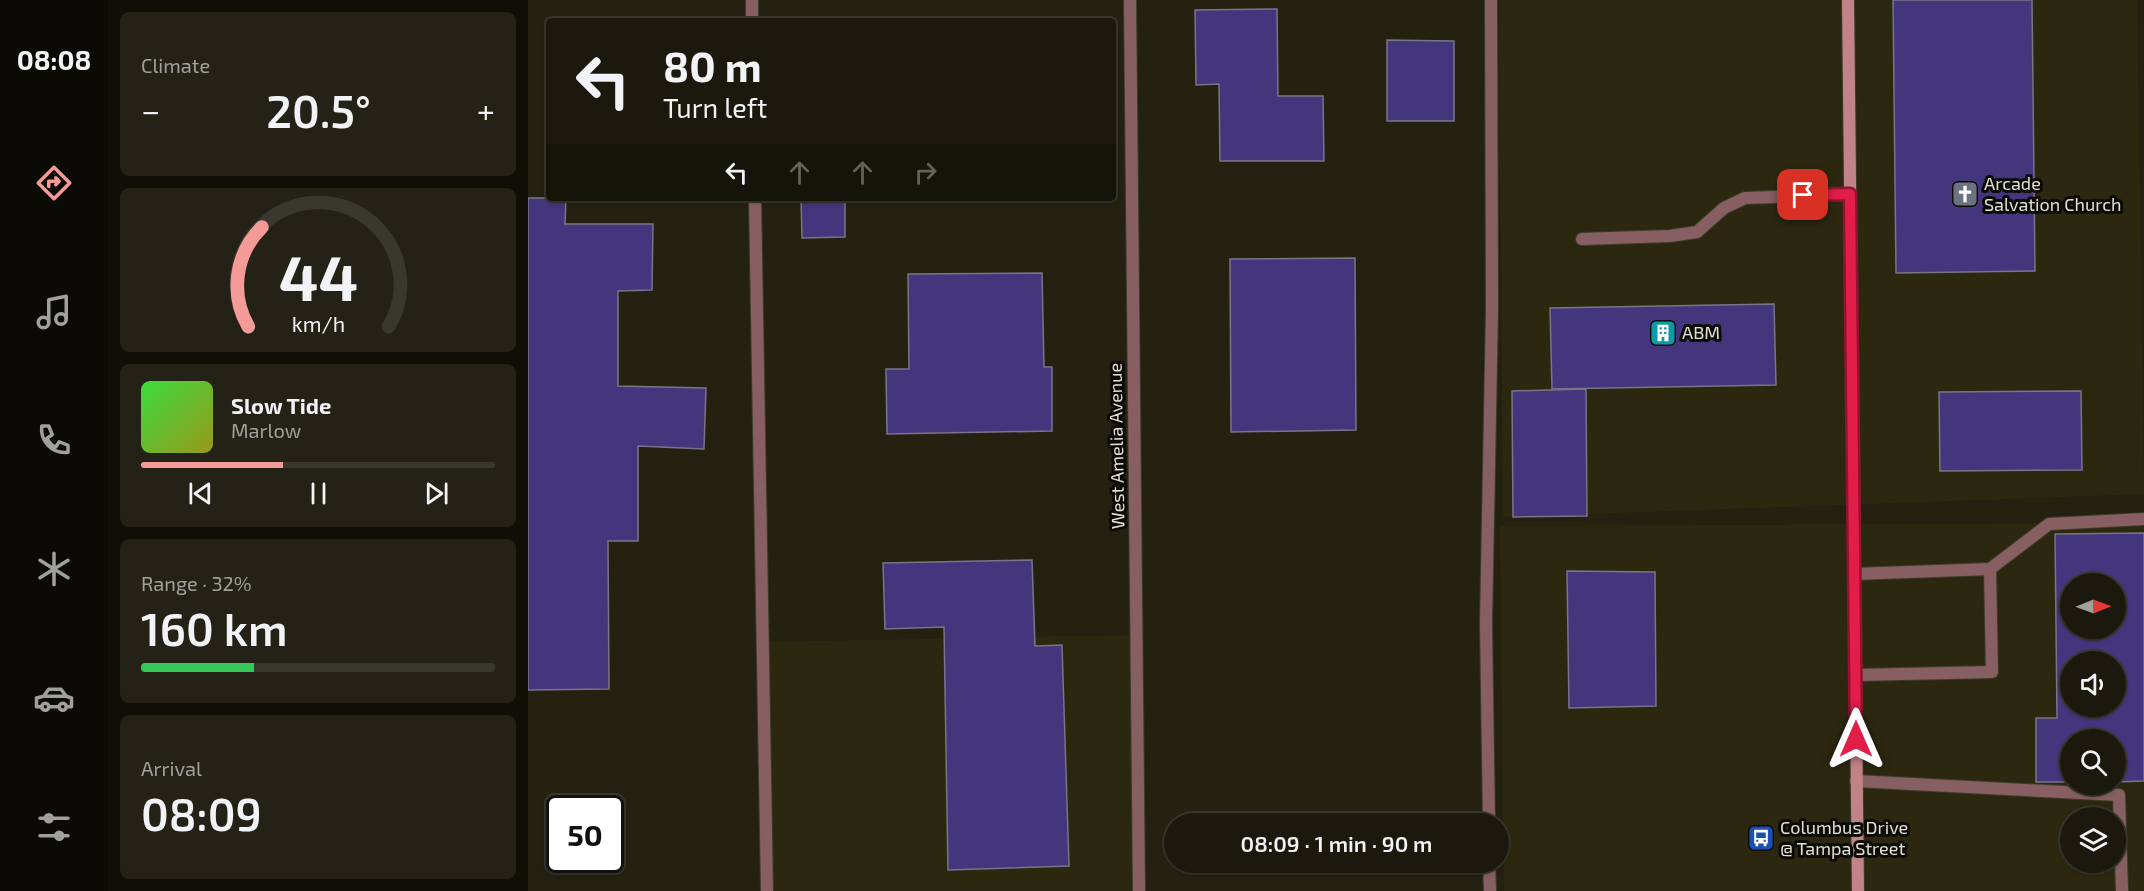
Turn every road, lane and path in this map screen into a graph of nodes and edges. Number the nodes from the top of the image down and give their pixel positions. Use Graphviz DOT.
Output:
graph roads {
  1 [pos="752,0"];
  2 [pos="1130,0"];
  3 [pos="1491,0"];
  4 [pos="1848,0"];
  5 [pos="752,18"];
  6 [pos="1850,194"];
  7 [pos="755,201"];
  8 [pos="1582,239"];
  9 [pos="2144,519"];
  10 [pos="1990,569"];
  11 [pos="1854,574"];
  12 [pos="1856,675"];
  13 [pos="1856,781"];
  14 [pos="1489,813"];
  15 [pos="1489,873"];
  16 [pos="767,891"];
  17 [pos="1140,891"];
  18 [pos="1490,891"];
  19 [pos="1857,891"];
  20 [pos="2122,891"];
  1 -- 5 [label="street"];
  2 -- 17 [label="street, West Amelia Avenue"];
  3 -- 14 [label="street"];
  4 -- 6 [label="main road"];
  6 -- 8 [label="street"];
  6 -- 11 [label="main road"];
  7 -- 16 [label="street"];
  9 -- 10 [label="street"];
  10 -- 11 [label="street"];
  10 -- 12 [label="street"];
  11 -- 12 [label="main road"];
  12 -- 13 [label="main road"];
  13 -- 19 [label="main road"];
  13 -- 20 [label="street"];
  15 -- 18 [label="street"];
}
